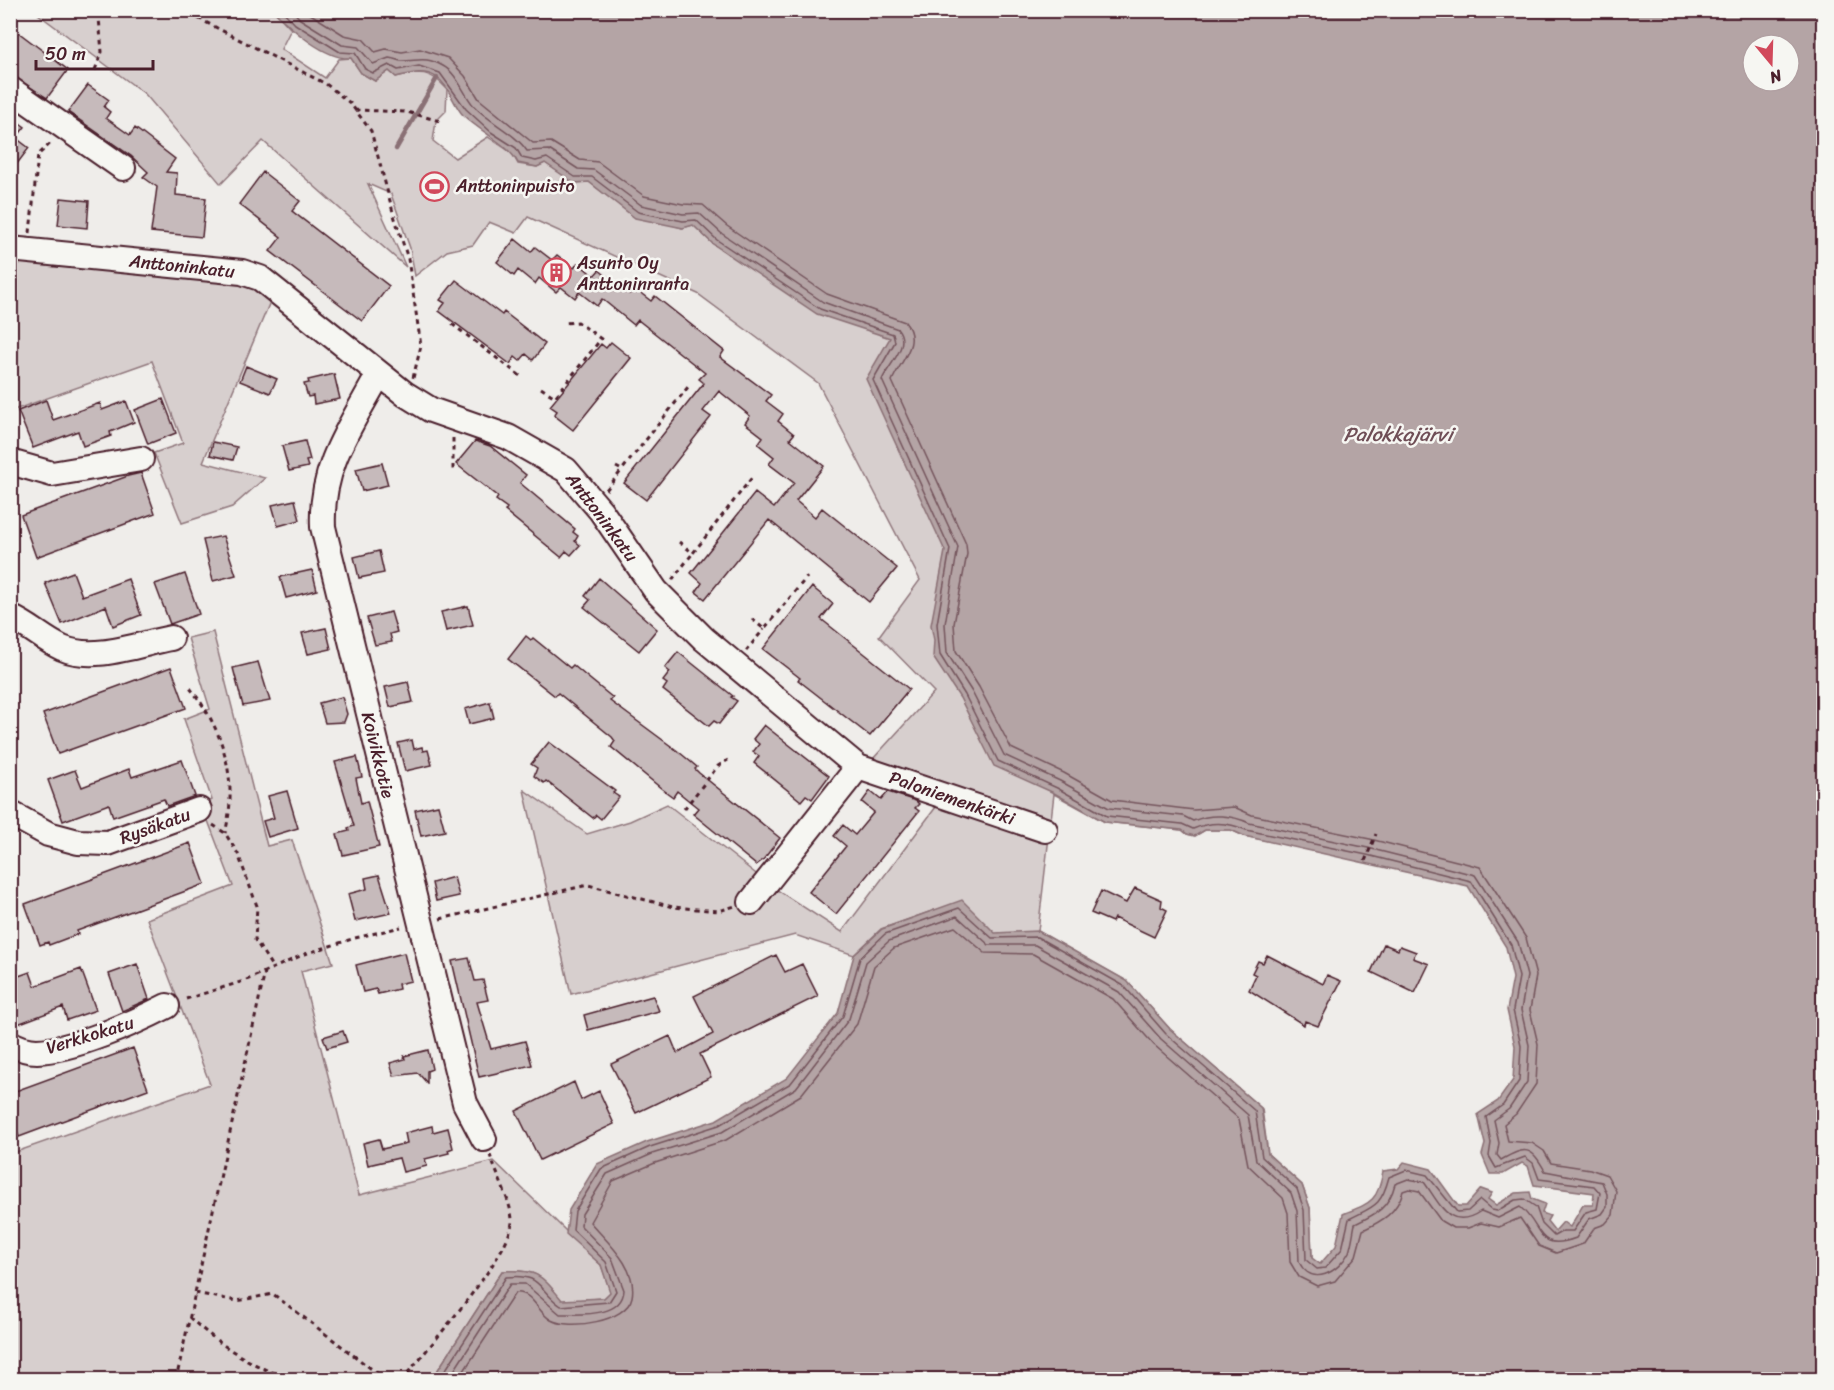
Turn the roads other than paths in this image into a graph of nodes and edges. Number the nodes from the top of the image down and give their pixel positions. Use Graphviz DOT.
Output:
graph roads {
  1 [pos="10,89"];
  2 [pos="123,168"];
  3 [pos="20,244"];
  4 [pos="379,375"];
  5 [pos="141,459"];
  6 [pos="10,462"];
  7 [pos="10,617"];
  8 [pos="171,638"];
  9 [pos="858,766"];
  10 [pos="196,811"];
  11 [pos="10,813"];
  12 [pos="1045,830"];
  13 [pos="751,902"];
  14 [pos="167,1006"];
  15 [pos="10,1043"];
  16 [pos="484,1139"];
  1 -- 2 [label="street"];
  3 -- 4 [label="street, Anttoninkatu"];
  4 -- 9 [label="street, Anttoninkatu"];
  4 -- 16 [label="street, Koivikkotie"];
  5 -- 6 [label="street"];
  7 -- 8 [label="street"];
  9 -- 12 [label="street, Paloniemenkärki"];
  9 -- 13 [label="street"];
  10 -- 11 [label="street, Rysäkatu"];
  14 -- 15 [label="street, Verkkokatu"];
}
